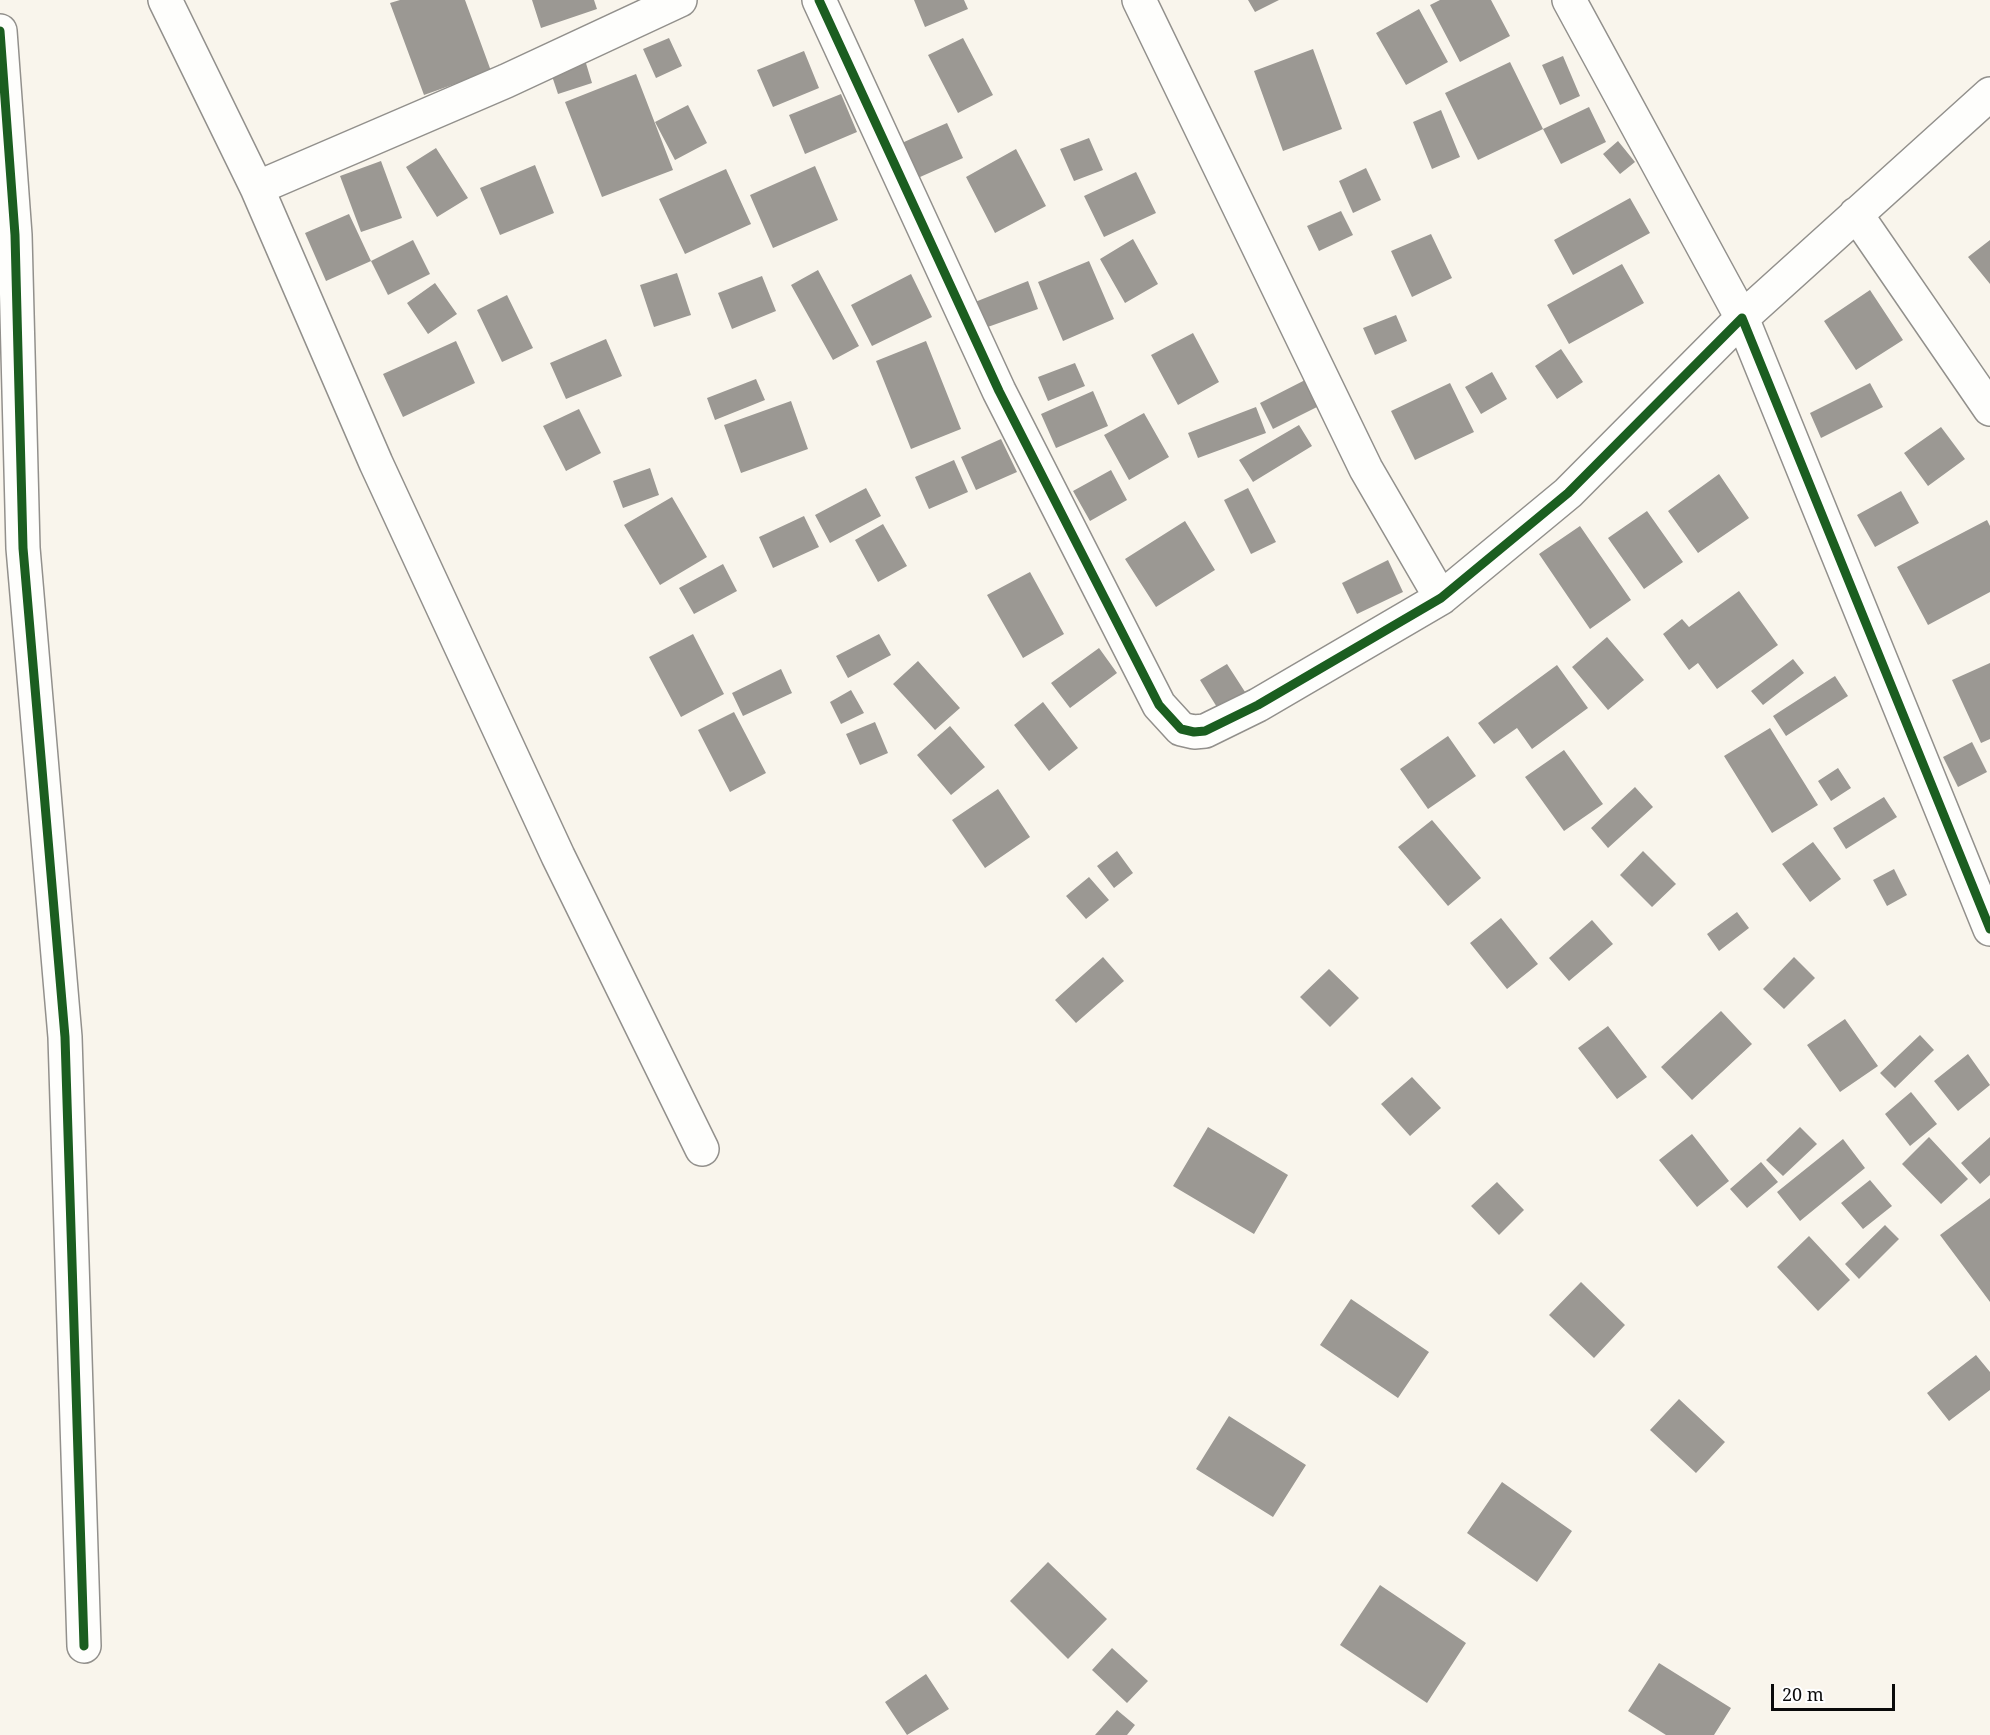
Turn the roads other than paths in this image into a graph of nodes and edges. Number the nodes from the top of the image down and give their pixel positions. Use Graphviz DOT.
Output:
graph roads {
  1 [pos="165,0"];
  2 [pos="680,0"];
  3 [pos="819,0"];
  4 [pos="1139,0"];
  5 [pos="1569,0"];
  6 [pos="0,32"];
  7 [pos="1990,94"];
  8 [pos="257,188"];
  9 [pos="1856,214"];
  10 [pos="1742,318"];
  11 [pos="1990,409"];
  12 [pos="1441,598"];
  13 [pos="1990,929"];
  14 [pos="702,1149"];
  15 [pos="84,1646"];
  1 -- 8 [label="street"];
  2 -- 8 [label="street"];
  3 -- 12 [label="street"];
  4 -- 12 [label="street"];
  5 -- 10 [label="street"];
  6 -- 15 [label="street"];
  7 -- 9 [label="street"];
  8 -- 14 [label="street"];
  9 -- 10 [label="street"];
  9 -- 11 [label="street"];
  10 -- 12 [label="street"];
  10 -- 13 [label="street"];
}
